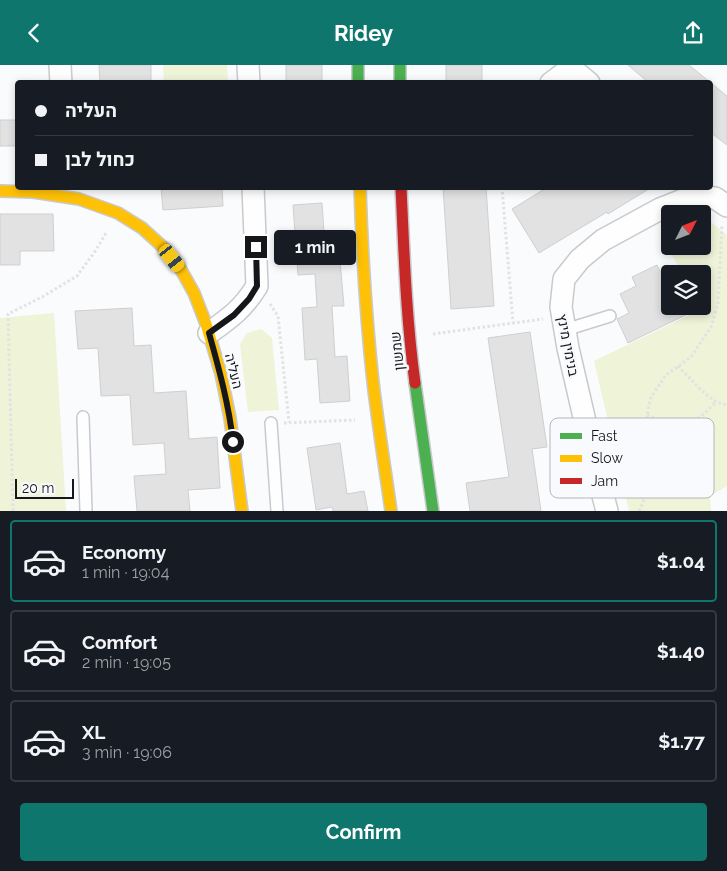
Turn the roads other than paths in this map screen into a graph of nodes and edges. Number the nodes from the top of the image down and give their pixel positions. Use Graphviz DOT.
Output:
graph roads {
  1 [pos="60,65"];
  2 [pos="248,65"];
  3 [pos="358,65"];
  4 [pos="400,65"];
  5 [pos="61,80"];
  6 [pos="249,80"];
  7 [pos="358,80"];
  8 [pos="400,80"];
  9 [pos="554,80"];
  10 [pos="585,80"];
  11 [pos="253,190"];
  12 [pos="360,190"];
  13 [pos="401,190"];
  14 [pos="0,191"];
  15 [pos="63,192"];
  16 [pos="713,198"];
  17 [pos="610,316"];
  18 [pos="564,323"];
  19 [pos="209,333"];
  20 [pos="83,417"];
  21 [pos="585,418"];
  22 [pos="271,423"];
  23 [pos="604,498"];
  24 [pos="86,511"];
  25 [pos="242,511"];
  26 [pos="277,511"];
  27 [pos="391,511"];
  28 [pos="433,511"];
  29 [pos="607,511"];
  1 -- 5 [label="street"];
  2 -- 6 [label="street"];
  3 -- 7 [label="main road"];
  4 -- 8 [label="main road"];
  9 -- 10 [label="street"];
  11 -- 19 [label="street"];
  12 -- 27 [label="main road, שמשון"];
  13 -- 28 [label="main road, שמשון"];
  14 -- 15 [label="main road, העליה"];
  15 -- 19 [label="main road, העליה"];
  16 -- 18 [label="street, בנימין מינץ"];
  17 -- 18 [label="lane"];
  18 -- 21 [label="street, בנימין מינץ"];
  19 -- 25 [label="main road, העליה"];
  20 -- 24 [label="lane"];
  22 -- 26 [label="lane"];
  23 -- 29 [label="street, בנימין מינץ"];
}
